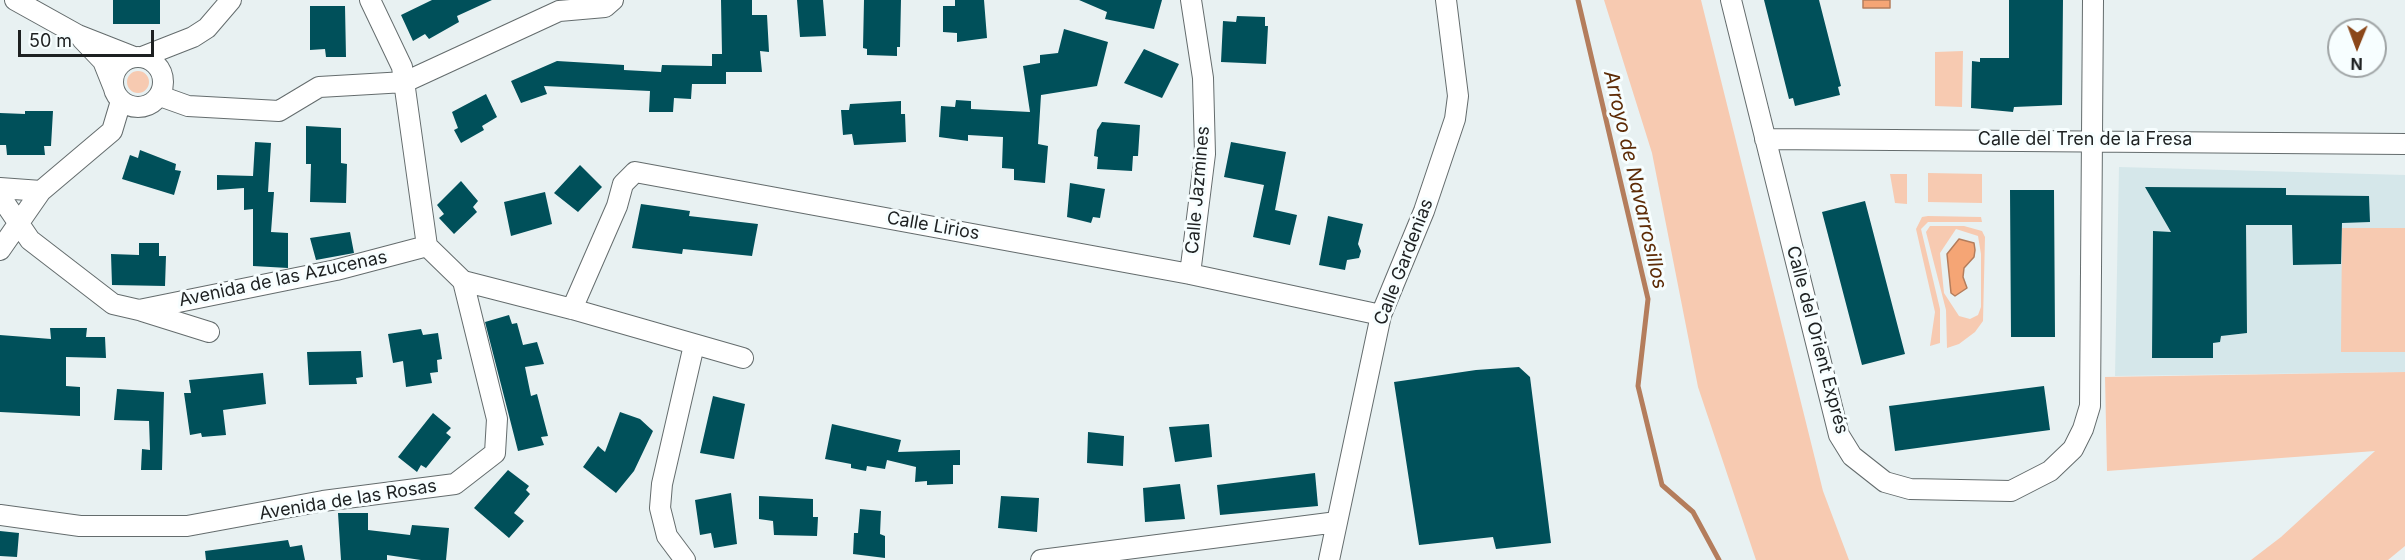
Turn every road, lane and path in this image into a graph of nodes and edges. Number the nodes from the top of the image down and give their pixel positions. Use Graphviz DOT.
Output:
graph roads {
  1 [pos="15,0"];
  2 [pos="231,0"];
  3 [pos="370,0"];
  4 [pos="613,0"];
  5 [pos="1191,0"];
  6 [pos="1446,0"];
  7 [pos="1731,0"];
  8 [pos="2093,0"];
  9 [pos="0,4"];
  10 [pos="557,6"];
  11 [pos="35,10"];
  12 [pos="78,35"];
  13 [pos="193,37"];
  14 [pos="138,57"];
  15 [pos="405,82"];
  16 [pos="162,87"];
  17 [pos="117,93"];
  18 [pos="1765,139"];
  19 [pos="2093,140"];
  20 [pos="2405,144"];
  21 [pos="0,188"];
  22 [pos="41,191"];
  23 [pos="0,196"];
  24 [pos="18,222"];
  25 [pos="427,246"];
  26 [pos="0,250"];
  27 [pos="1190,274"];
  28 [pos="463,281"];
  29 [pos="572,309"];
  30 [pos="139,310"];
  31 [pos="1381,315"];
  32 [pos="209,332"];
  33 [pos="694,345"];
  34 [pos="743,358"];
  35 [pos="0,515"];
  36 [pos="1337,522"];
  37 [pos="685,560"];
  38 [pos="1041,560"];
  39 [pos="1329,560"];
  1 -- 11 [label="street"];
  2 -- 13 [label="street"];
  3 -- 15 [label="street"];
  4 -- 10 [label="street"];
  5 -- 27 [label="street, Calle Jazmines"];
  6 -- 31 [label="street, Calle Gardenias"];
  7 -- 18 [label="street, Calle del Orient Exprés"];
  8 -- 19 [label="street, Calle del Orient Exprés"];
  9 -- 11 [label="street"];
  10 -- 15 [label="street"];
  11 -- 12 [label="street"];
  12 -- 14 [label="street"];
  12 -- 17 [label="street"];
  13 -- 14 [label="street"];
  13 -- 16 [label="street"];
  14 -- 16 [label="street"];
  14 -- 17 [label="street"];
  15 -- 16 [label="street"];
  15 -- 25 [label="street"];
  16 -- 17 [label="street"];
  17 -- 22 [label="street"];
  18 -- 19 [label="street, Calle del Tren de la Fresa"];
  18 -- 19 [label="street, Calle del Orient Exprés"];
  19 -- 20 [label="street, Calle del Tren de la Fresa"];
  21 -- 22 [label="street"];
  22 -- 24 [label="street"];
  23 -- 24 [label="street, Avenida de las Azucenas"];
  24 -- 26 [label="street"];
  24 -- 30 [label="street, Avenida de las Azucenas"];
  25 -- 28 [label="street"];
  25 -- 30 [label="street, Avenida de las Azucenas"];
  27 -- 29 [label="street, Calle Lirios"];
  27 -- 31 [label="street, Calle Lirios"];
  28 -- 29 [label="street"];
  28 -- 35 [label="street, Avenida de las Rosas"];
  29 -- 33 [label="street"];
  30 -- 32 [label="street, Avenida de las Azucenas"];
  31 -- 36 [label="street, Calle Gardenias"];
  33 -- 34 [label="street"];
  33 -- 37 [label="street"];
  36 -- 38 [label="street"];
  36 -- 39 [label="street, Calle Gardenias"];
}
